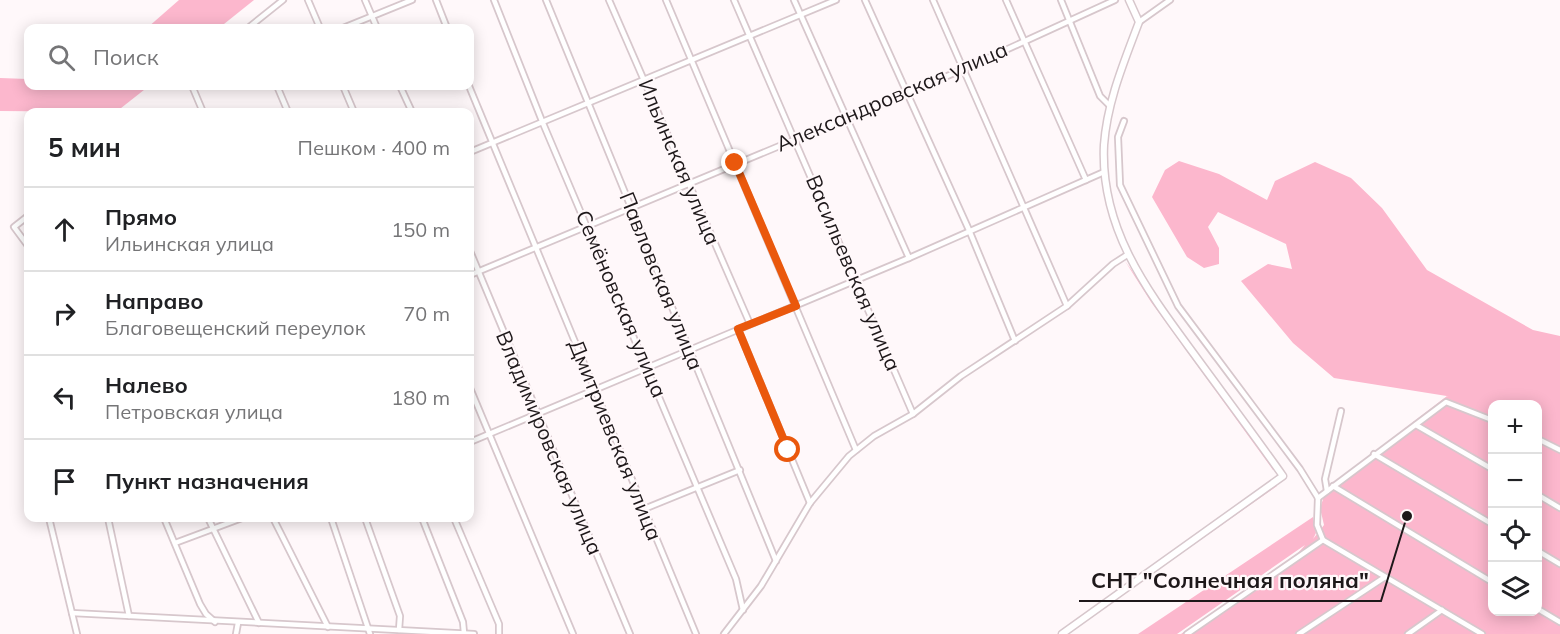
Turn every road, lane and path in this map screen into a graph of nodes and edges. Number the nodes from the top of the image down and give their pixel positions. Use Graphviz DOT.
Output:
graph roads {
  1 [pos="283,0"];
  2 [pos="308,0"];
  3 [pos="365,0"];
  4 [pos="412,0"];
  5 [pos="436,0"];
  6 [pos="494,0"];
  7 [pos="546,0"];
  8 [pos="609,0"];
  9 [pos="666,0"];
  10 [pos="734,0"];
  11 [pos="794,0"];
  12 [pos="836,0"];
  13 [pos="864,0"];
  14 [pos="933,0"];
  15 [pos="1006,0"];
  16 [pos="1061,0"];
  17 [pos="1115,0"];
  18 [pos="1129,0"];
  19 [pos="1170,0"];
  20 [pos="801,15"];
  21 [pos="372,17"];
  22 [pos="1069,21"];
  23 [pos="1139,22"];
  24 [pos="254,24"];
  25 [pos="318,24"];
  26 [pos="354,24"];
  27 [pos="375,24"];
  28 [pos="445,24"];
  29 [pos="749,34"];
  30 [pos="1024,41"];
  31 [pos="690,60"];
  32 [pos="963,69"];
  33 [pos="643,80"];
  34 [pos="194,90"];
  35 [pos="279,90"];
  36 [pos="345,90"];
  37 [pos="402,90"];
  38 [pos="471,90"];
  39 [pos="905,93"];
  40 [pos="588,102"];
  41 [pos="1110,106"];
  42 [pos="201,108"];
  43 [pos="286,108"];
  44 [pos="352,108"];
  45 [pos="410,108"];
  46 [pos="847,118"];
  47 [pos="542,121"];
  48 [pos="1124,121"];
  49 [pos="796,139"];
  50 [pos="492,143"];
  51 [pos="474,150"];
  52 [pos="735,163"];
  53 [pos="1104,172"];
  54 [pos="1086,180"];
  55 [pos="687,183"];
  56 [pos="1025,207"];
  57 [pos="630,208"];
  58 [pos="24,219"];
  59 [pos="587,226"];
  60 [pos="969,230"];
  61 [pos="24,241"];
  62 [pos="537,246"];
  63 [pos="1127,255"];
  64 [pos="909,258"];
  65 [pos="474,262"];
  66 [pos="478,272"];
  67 [pos="474,274"];
  68 [pos="857,280"];
  69 [pos="796,306"];
  70 [pos="1067,306"];
  71 [pos="750,324"];
  72 [pos="738,329"];
  73 [pos="1015,341"];
  74 [pos="689,350"];
  75 [pos="648,367"];
  76 [pos="594,390"];
  77 [pos="474,398"];
  78 [pos="1341,411"];
  79 [pos="537,413"];
  80 [pos="913,414"];
  81 [pos="1488,418"];
  82 [pos="1416,424"];
  83 [pos="489,434"];
  84 [pos="474,440"];
  85 [pos="1542,441"];
  86 [pos="856,450"];
  87 [pos="1560,450"];
  88 [pos="1374,454"];
  89 [pos="1488,467"];
  90 [pos="740,470"];
  91 [pos="1333,486"];
  92 [pos="698,488"];
  93 [pos="1327,491"];
  94 [pos="1542,497"];
  95 [pos="1318,498"];
  96 [pos="810,504"];
  97 [pos="1560,508"];
  98 [pos="644,509"];
  99 [pos="50,522"];
  100 [pos="109,522"];
  101 [pos="166,522"];
  102 [pos="210,522"];
  103 [pos="232,522"];
  104 [pos="275,522"];
  105 [pos="332,522"];
  106 [pos="366,522"];
  107 [pos="424,522"];
  108 [pos="456,522"];
  109 [pos="1488,522"];
  110 [pos="214,529"];
  111 [pos="1323,540"];
  112 [pos="175,543"];
  113 [pos="1542,553"];
  114 [pos="776,561"];
  115 [pos="1560,564"];
  116 [pos="1385,577"];
  117 [pos="1488,580"];
  118 [pos="743,610"];
  119 [pos="1442,610"];
  120 [pos="1542,611"];
  121 [pos="72,613"];
  122 [pos="129,616"];
  123 [pos="215,622"];
  124 [pos="1560,622"];
  125 [pos="238,623"];
  126 [pos="259,624"];
  127 [pos="328,627"];
  128 [pos="399,630"];
  129 [pos="370,632"];
  130 [pos="464,633"];
  131 [pos="77,634"];
  132 [pos="236,634"];
  133 [pos="474,634"];
  134 [pos="499,634"];
  135 [pos="573,634"];
  136 [pos="630,634"];
  137 [pos="696,634"];
  138 [pos="724,634"];
  139 [pos="1062,634"];
  140 [pos="1187,634"];
  141 [pos="1299,634"];
  142 [pos="1408,634"];
  143 [pos="1482,634"];
  1 -- 24 [label="street"];
  2 -- 25 [label="street"];
  3 -- 21 [label="street"];
  4 -- 21 [label="street"];
  5 -- 28 [label="street"];
  6 -- 47 [label="street, Семёновская улица"];
  7 -- 40 [label="street, Павловская улица"];
  8 -- 33 [label="street, Ильинская улица"];
  9 -- 31 [label="street"];
  10 -- 29 [label="street, Васильевская улица"];
  11 -- 20 [label="street"];
  12 -- 20 [label="street"];
  13 -- 39 [label="street"];
  14 -- 32 [label="street"];
  15 -- 30 [label="street"];
  16 -- 22 [label="street"];
  17 -- 22 [label="street, Александровская улица"];
  18 -- 23 [label="street"];
  19 -- 23 [label="street"];
  20 -- 29 [label="street"];
  20 -- 46 [label="street"];
  21 -- 26 [label="street"];
  21 -- 27 [label="street"];
  22 -- 30 [label="street, Александровская улица"];
  22 -- 41 [label="street"];
  23 -- 41 [label="street"];
  29 -- 31 [label="street"];
  29 -- 49 [label="street, Васильевская улица"];
  30 -- 32 [label="street, Александровская улица"];
  30 -- 54 [label="street"];
  31 -- 33 [label="street"];
  31 -- 52 [label="street"];
  32 -- 39 [label="street, Александровская улица"];
  32 -- 56 [label="street"];
  33 -- 40 [label="street"];
  33 -- 55 [label="street, Ильинская улица"];
  34 -- 42 [label="street"];
  35 -- 43 [label="street"];
  36 -- 44 [label="street"];
  37 -- 45 [label="street"];
  38 -- 50 [label="street, Дмитриевская улица"];
  39 -- 46 [label="street, Александровская улица"];
  39 -- 60 [label="street"];
  40 -- 47 [label="street"];
  40 -- 57 [label="street, Павловская улица"];
  41 -- 53 [label="street"];
  46 -- 49 [label="street, Александровская улица"];
  46 -- 64 [label="street"];
  47 -- 50 [label="street"];
  47 -- 59 [label="street, Семёновская улица"];
  48 -- 95 [label="street"];
  49 -- 52 [label="street, Александровская улица"];
  49 -- 68 [label="street, Васильевская улица"];
  50 -- 51 [label="street"];
  50 -- 62 [label="street, Дмитриевская улица"];
  52 -- 55 [label="street, Александровская улица"];
  52 -- 69 [label="street"];
  53 -- 54 [label="street"];
  53 -- 63 [label="street"];
  54 -- 56 [label="street"];
  55 -- 57 [label="street, Александровская улица"];
  55 -- 71 [label="street, Ильинская улица"];
  56 -- 60 [label="street"];
  56 -- 70 [label="street"];
  57 -- 59 [label="street, Александровская улица"];
  57 -- 74 [label="street, Павловская улица"];
  58 -- 61 [label="street"];
  59 -- 62 [label="street, Александровская улица"];
  59 -- 75 [label="street, Семёновская улица"];
  60 -- 64 [label="street"];
  60 -- 73 [label="street"];
  62 -- 66 [label="street, Александровская улица"];
  62 -- 76 [label="street, Дмитриевская улица"];
  63 -- 70 [label="street"];
  63 -- 139 [label="street"];
  64 -- 68 [label="street"];
  65 -- 66 [label="street, Владимировская улица"];
  66 -- 67 [label="street, Александровская улица"];
  66 -- 79 [label="street, Владимировская улица"];
  68 -- 69 [label="street"];
  68 -- 80 [label="street, Васильевская улица"];
  69 -- 71 [label="street"];
  69 -- 86 [label="street"];
  70 -- 73 [label="street"];
  71 -- 72 [label="street"];
  72 -- 74 [label="street"];
  72 -- 96 [label="street"];
  73 -- 80 [label="street"];
  74 -- 75 [label="street"];
  74 -- 90 [label="street, Павловская улица"];
  75 -- 76 [label="street"];
  75 -- 92 [label="street, Семёновская улица"];
  76 -- 79 [label="street"];
  76 -- 98 [label="street, Дмитриевская улица"];
  77 -- 83 [label="street"];
  78 -- 93 [label="street"];
  79 -- 83 [label="street"];
  79 -- 136 [label="street, Владимировская улица"];
  80 -- 86 [label="street"];
  81 -- 82 [label="street"];
  82 -- 88 [label="street"];
  82 -- 89 [label="street"];
  83 -- 84 [label="street"];
  83 -- 135 [label="street"];
  85 -- 87 [label="street"];
  86 -- 96 [label="street"];
  88 -- 91 [label="street"];
  88 -- 109 [label="street"];
  90 -- 92 [label="street"];
  90 -- 114 [label="street, Павловская улица"];
  91 -- 93 [label="street"];
  91 -- 117 [label="street"];
  92 -- 98 [label="street"];
  92 -- 118 [label="street, Семёновская улица"];
  93 -- 95 [label="street"];
  94 -- 97 [label="street"];
  95 -- 111 [label="street"];
  96 -- 114 [label="street"];
  98 -- 137 [label="street, Дмитриевская улица"];
  99 -- 121 [label="street"];
  100 -- 122 [label="street"];
  101 -- 112 [label="street"];
  102 -- 110 [label="street"];
  103 -- 110 [label="street"];
  104 -- 127 [label="street"];
  105 -- 129 [label="street"];
  106 -- 128 [label="street"];
  107 -- 130 [label="street"];
  108 -- 134 [label="street"];
  110 -- 112 [label="street"];
  110 -- 126 [label="street"];
  111 -- 116 [label="street"];
  111 -- 140 [label="street"];
  112 -- 123 [label="street"];
  113 -- 115 [label="street"];
  114 -- 118 [label="street"];
  116 -- 119 [label="street"];
  116 -- 141 [label="street"];
  118 -- 138 [label="street"];
  119 -- 142 [label="street"];
  119 -- 143 [label="street"];
  120 -- 124 [label="street"];
  121 -- 122 [label="street"];
  121 -- 131 [label="street"];
  122 -- 123 [label="street"];
  123 -- 125 [label="street"];
  125 -- 126 [label="street"];
  125 -- 132 [label="street"];
  126 -- 127 [label="street"];
  127 -- 129 [label="street"];
  128 -- 129 [label="street"];
  128 -- 130 [label="street"];
  130 -- 133 [label="street"];
}
